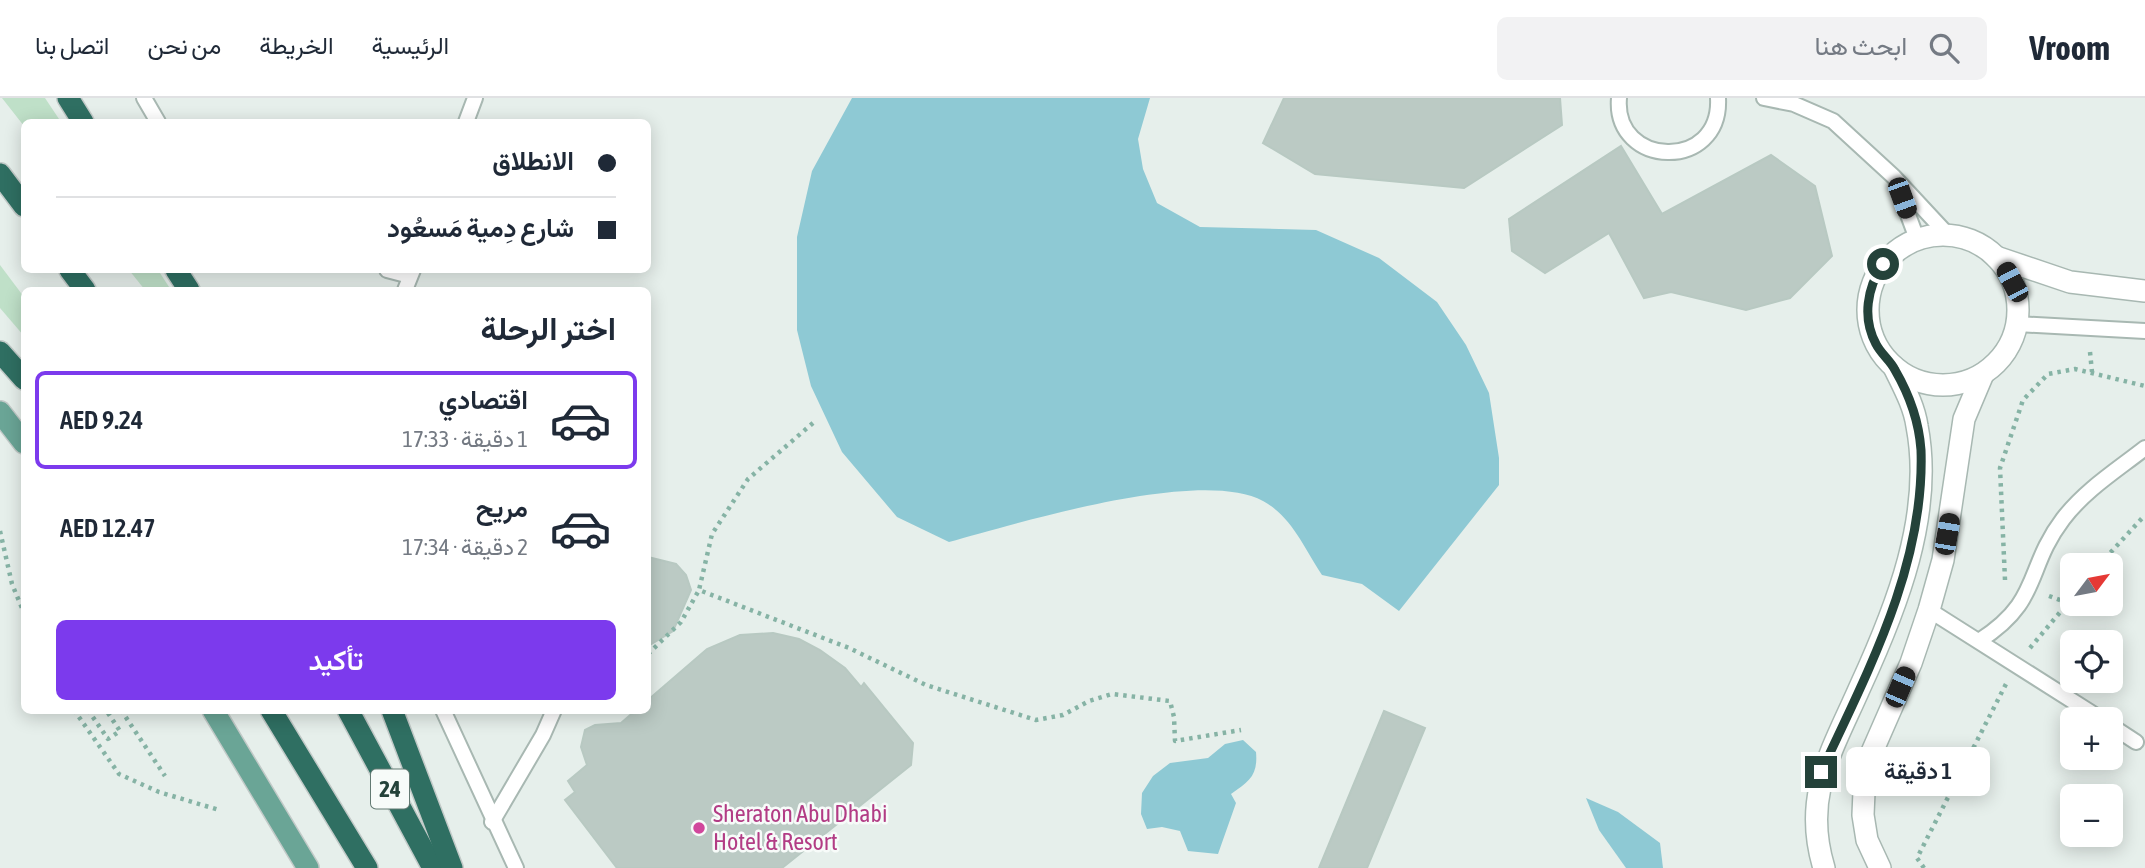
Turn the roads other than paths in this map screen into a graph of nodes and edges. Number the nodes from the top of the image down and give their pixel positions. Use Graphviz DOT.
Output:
graph roads {
  1 [pos="68,98"];
  2 [pos="144,98"];
  3 [pos="475,98"];
  4 [pos="1619,98"];
  5 [pos="1734,98"];
  6 [pos="1763,98"];
  7 [pos="1718,99"];
  8 [pos="81,119"];
  9 [pos="156,119"];
  10 [pos="467,119"];
  11 [pos="0,174"];
  12 [pos="1894,177"];
  13 [pos="21,202"];
  14 [pos="1947,234"];
  15 [pos="1917,239"];
  16 [pos="1996,257"];
  17 [pos="2145,291"];
  18 [pos="2017,324"];
  19 [pos="2145,331"];
  20 [pos="0,352"];
  21 [pos="1894,367"];
  22 [pos="1983,374"];
  23 [pos="21,376"];
  24 [pos="0,412"];
  25 [pos="21,439"];
  26 [pos="2145,448"];
  27 [pos="1930,610"];
  28 [pos="1979,641"];
  29 [pos="2082,707"];
  30 [pos="215,714"];
  31 [pos="273,714"];
  32 [pos="350,714"];
  33 [pos="394,714"];
  34 [pos="445,714"];
  35 [pos="552,714"];
  36 [pos="2123,734"];
  37 [pos="2136,742"];
  38 [pos="492,822"];
  39 [pos="309,868"];
  40 [pos="367,868"];
  41 [pos="433,868"];
  42 [pos="452,868"];
  43 [pos="516,868"];
  44 [pos="1824,868"];
  45 [pos="1880,868"];
  1 -- 8 [label="highway"];
  2 -- 9 [label="lane"];
  3 -- 10 [label="lane"];
  4 -- 7 [label="lane"];
  5 -- 7 [label="lane"];
  6 -- 12 [label="lane"];
  11 -- 13 [label="highway"];
  12 -- 14 [label="lane"];
  12 -- 15 [label="lane"];
  14 -- 15 [label="street"];
  14 -- 16 [label="street"];
  15 -- 21 [label="street"];
  16 -- 17 [label="street"];
  16 -- 18 [label="street"];
  18 -- 19 [label="lane"];
  18 -- 22 [label="street"];
  20 -- 23 [label="highway"];
  21 -- 22 [label="street"];
  21 -- 44 [label="street"];
  22 -- 27 [label="street"];
  24 -- 25 [label="main road"];
  26 -- 28 [label="lane"];
  27 -- 28 [label="lane"];
  27 -- 45 [label="street"];
  28 -- 29 [label="lane"];
  30 -- 39 [label="main road"];
  31 -- 40 [label="highway"];
  32 -- 41 [label="highway, 24"];
  33 -- 42 [label="highway"];
  34 -- 38 [label="lane"];
  35 -- 38 [label="lane"];
  36 -- 37 [label="lane"];
  38 -- 43 [label="lane"];
}
